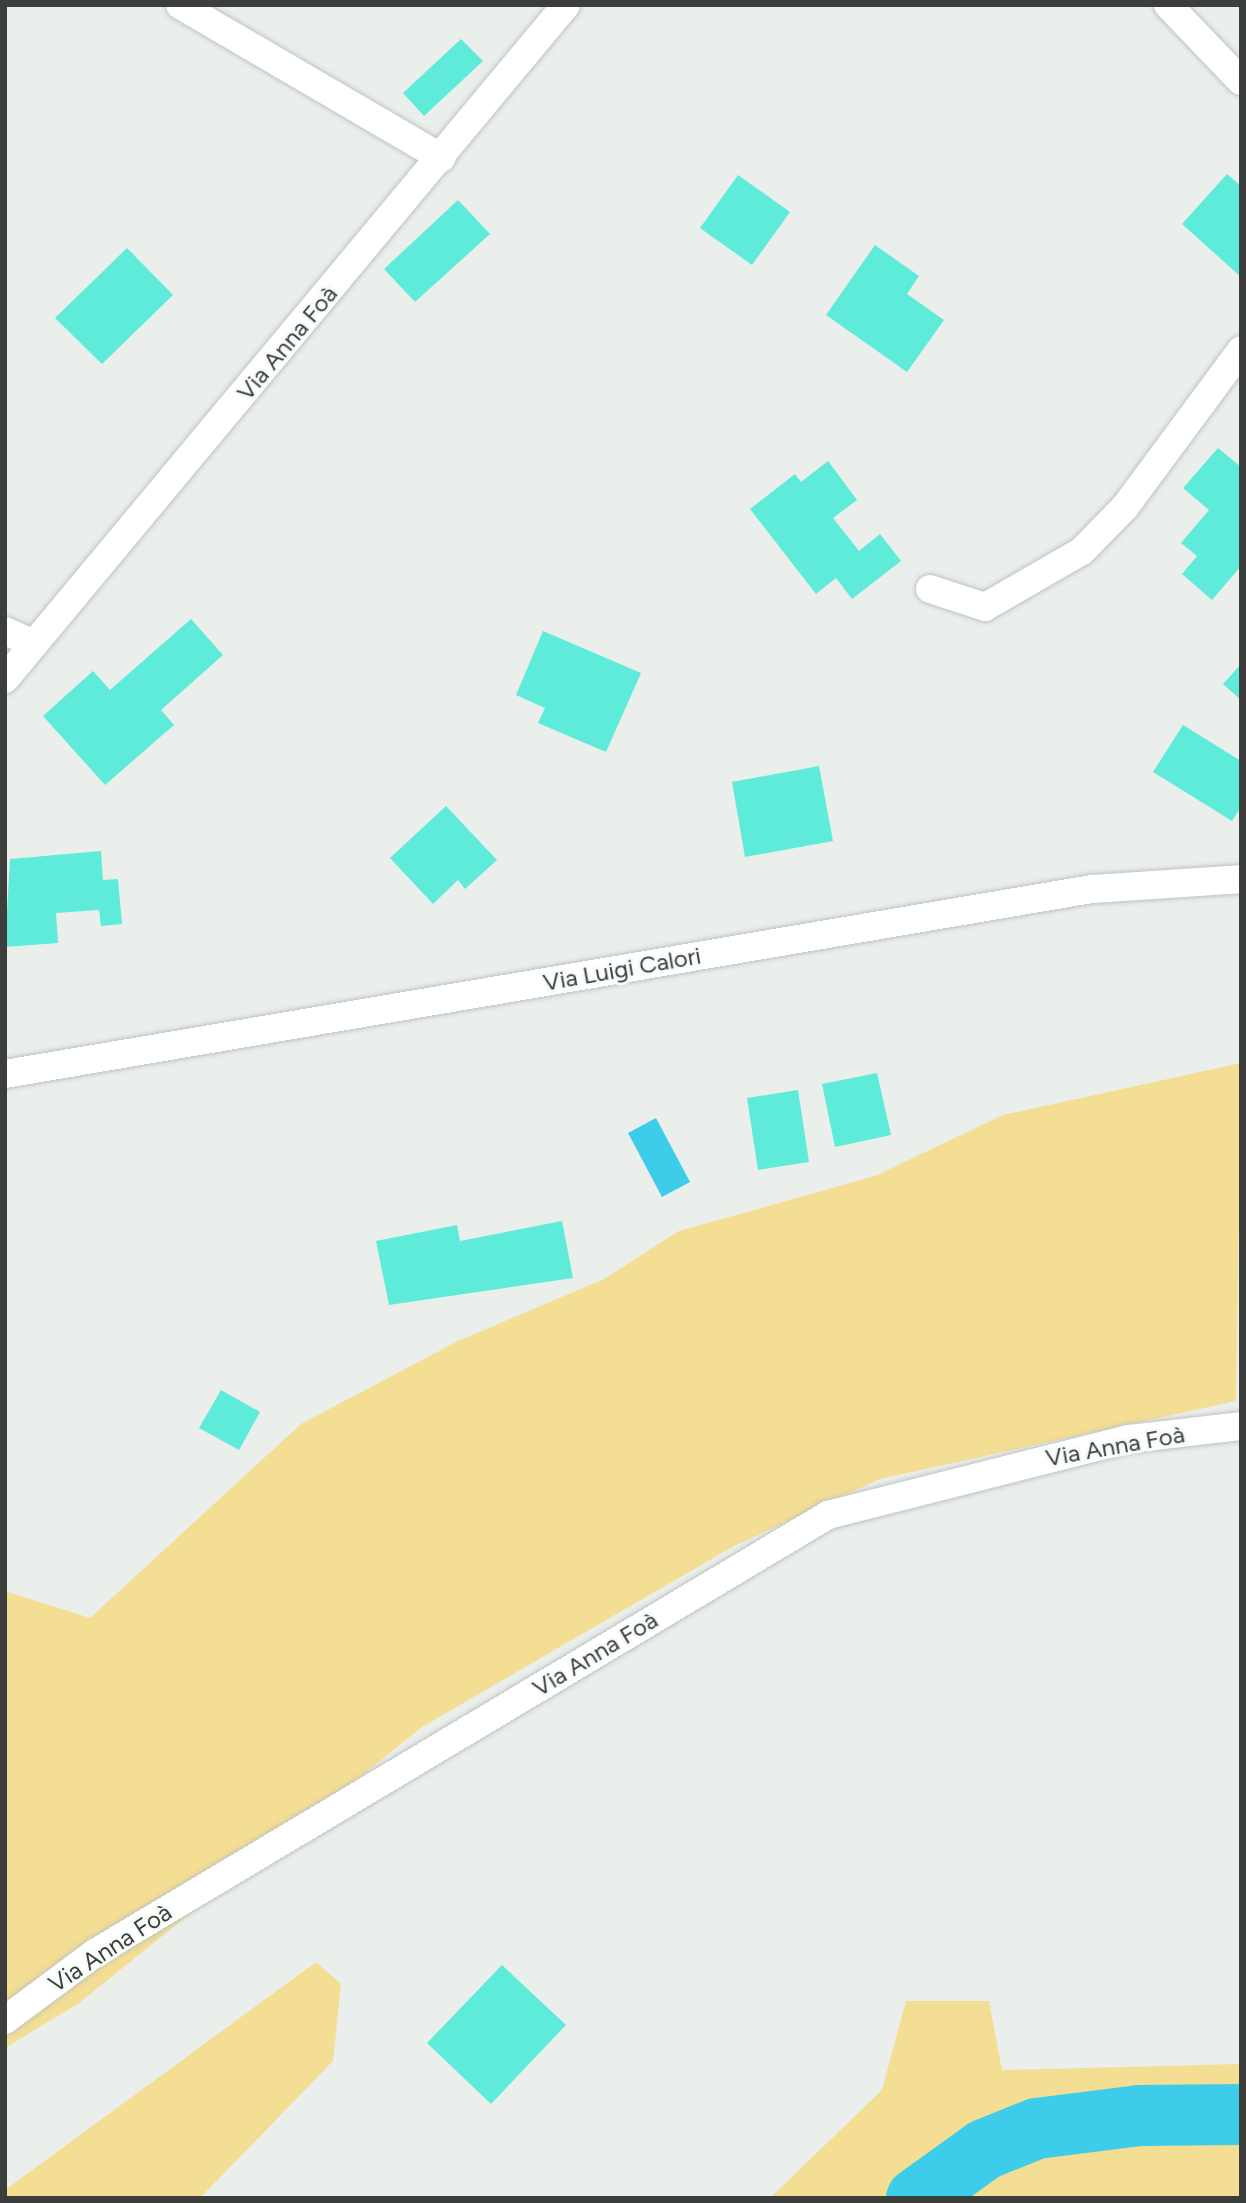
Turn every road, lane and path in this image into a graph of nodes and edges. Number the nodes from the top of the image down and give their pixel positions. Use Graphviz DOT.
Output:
graph roads {
  1 [pos="180,5"];
  2 [pos="566,5"];
  3 [pos="1168,5"];
  4 [pos="1241,81"];
  5 [pos="442,158"];
  6 [pos="1241,350"];
  7 [pos="930,589"];
  8 [pos="18,637"];
  9 [pos="5,679"];
  10 [pos="1241,879"];
  11 [pos="5,1074"];
  12 [pos="1241,1426"];
  13 [pos="5,2020"];
  1 -- 5 [label="street"];
  2 -- 5 [label="street, Via Anna Foà"];
  3 -- 4 [label="street"];
  5 -- 8 [label="street, Via Anna Foà"];
  6 -- 7 [label="street"];
  8 -- 9 [label="street, Via Anna Foà"];
  10 -- 11 [label="street, Via Luigi Calori"];
  12 -- 13 [label="street, Via Anna Foà"];
}
